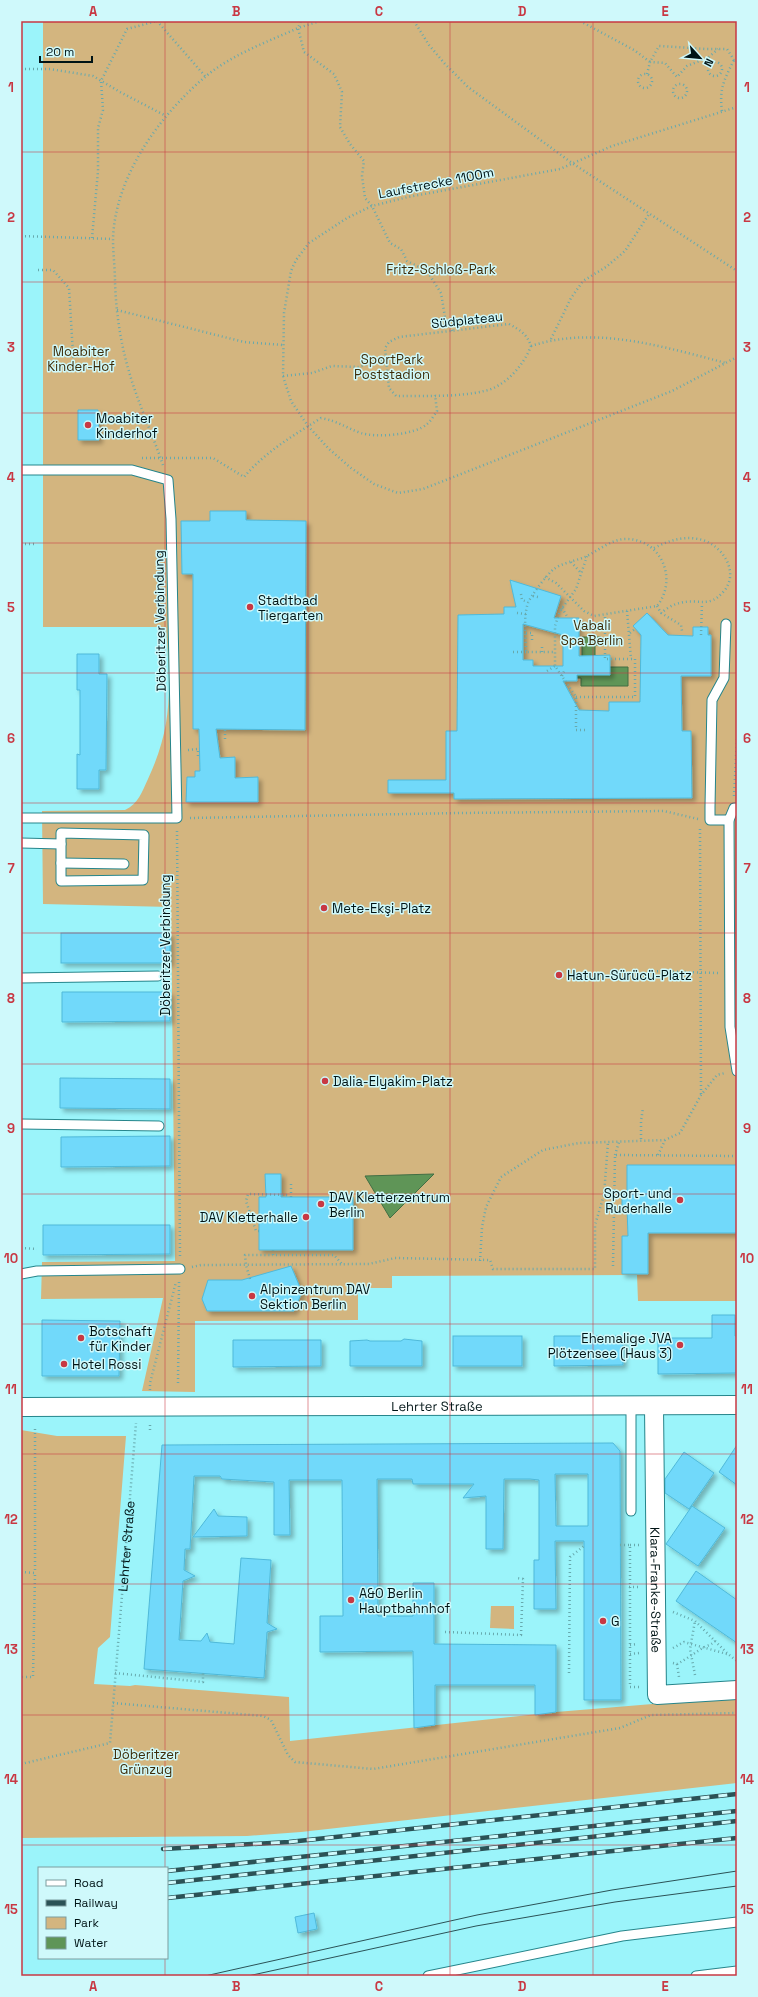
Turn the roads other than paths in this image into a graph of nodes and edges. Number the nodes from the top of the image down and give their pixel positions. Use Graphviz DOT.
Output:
graph roads {
  1 [pos="21,470"];
  2 [pos="726,624"];
  3 [pos="735,808"];
  4 [pos="21,818"];
  5 [pos="729,820"];
  6 [pos="21,843"];
  7 [pos="61,844"];
  8 [pos="61,863"];
  9 [pos="124,864"];
  10 [pos="158,976"];
  11 [pos="21,978"];
  12 [pos="734,1027"];
  13 [pos="737,1071"];
  14 [pos="21,1124"];
  15 [pos="159,1126"];
  16 [pos="180,1270"];
  17 [pos="21,1274"];
  18 [pos="737,1405"];
  19 [pos="631,1406"];
  20 [pos="654,1406"];
  21 [pos="21,1407"];
  22 [pos="631,1512"];
  23 [pos="737,1690"];
  24 [pos="737,1922"];
  25 [pos="737,1971"];
  26 [pos="428,1976"];
  27 [pos="696,1976"];
  1 -- 4 [label="lane, Döberitzer Verbindung"];
  2 -- 5 [label="lane"];
  3 -- 5 [label="lane"];
  5 -- 12 [label="lane"];
  6 -- 7 [label="lane"];
  7 -- 8 [label="lane"];
  7 -- 8 [label="lane"];
  8 -- 9 [label="lane"];
  10 -- 11 [label="lane"];
  12 -- 13 [label="lane"];
  14 -- 15 [label="lane"];
  16 -- 17 [label="lane"];
  18 -- 20 [label="street, Lehrter Straße"];
  19 -- 20 [label="street, Lehrter Straße"];
  19 -- 21 [label="street, Lehrter Straße"];
  19 -- 22 [label="lane"];
  20 -- 23 [label="street, Klara-Franke-Straße"];
  24 -- 26 [label="lane"];
  25 -- 27 [label="lane"];
}
